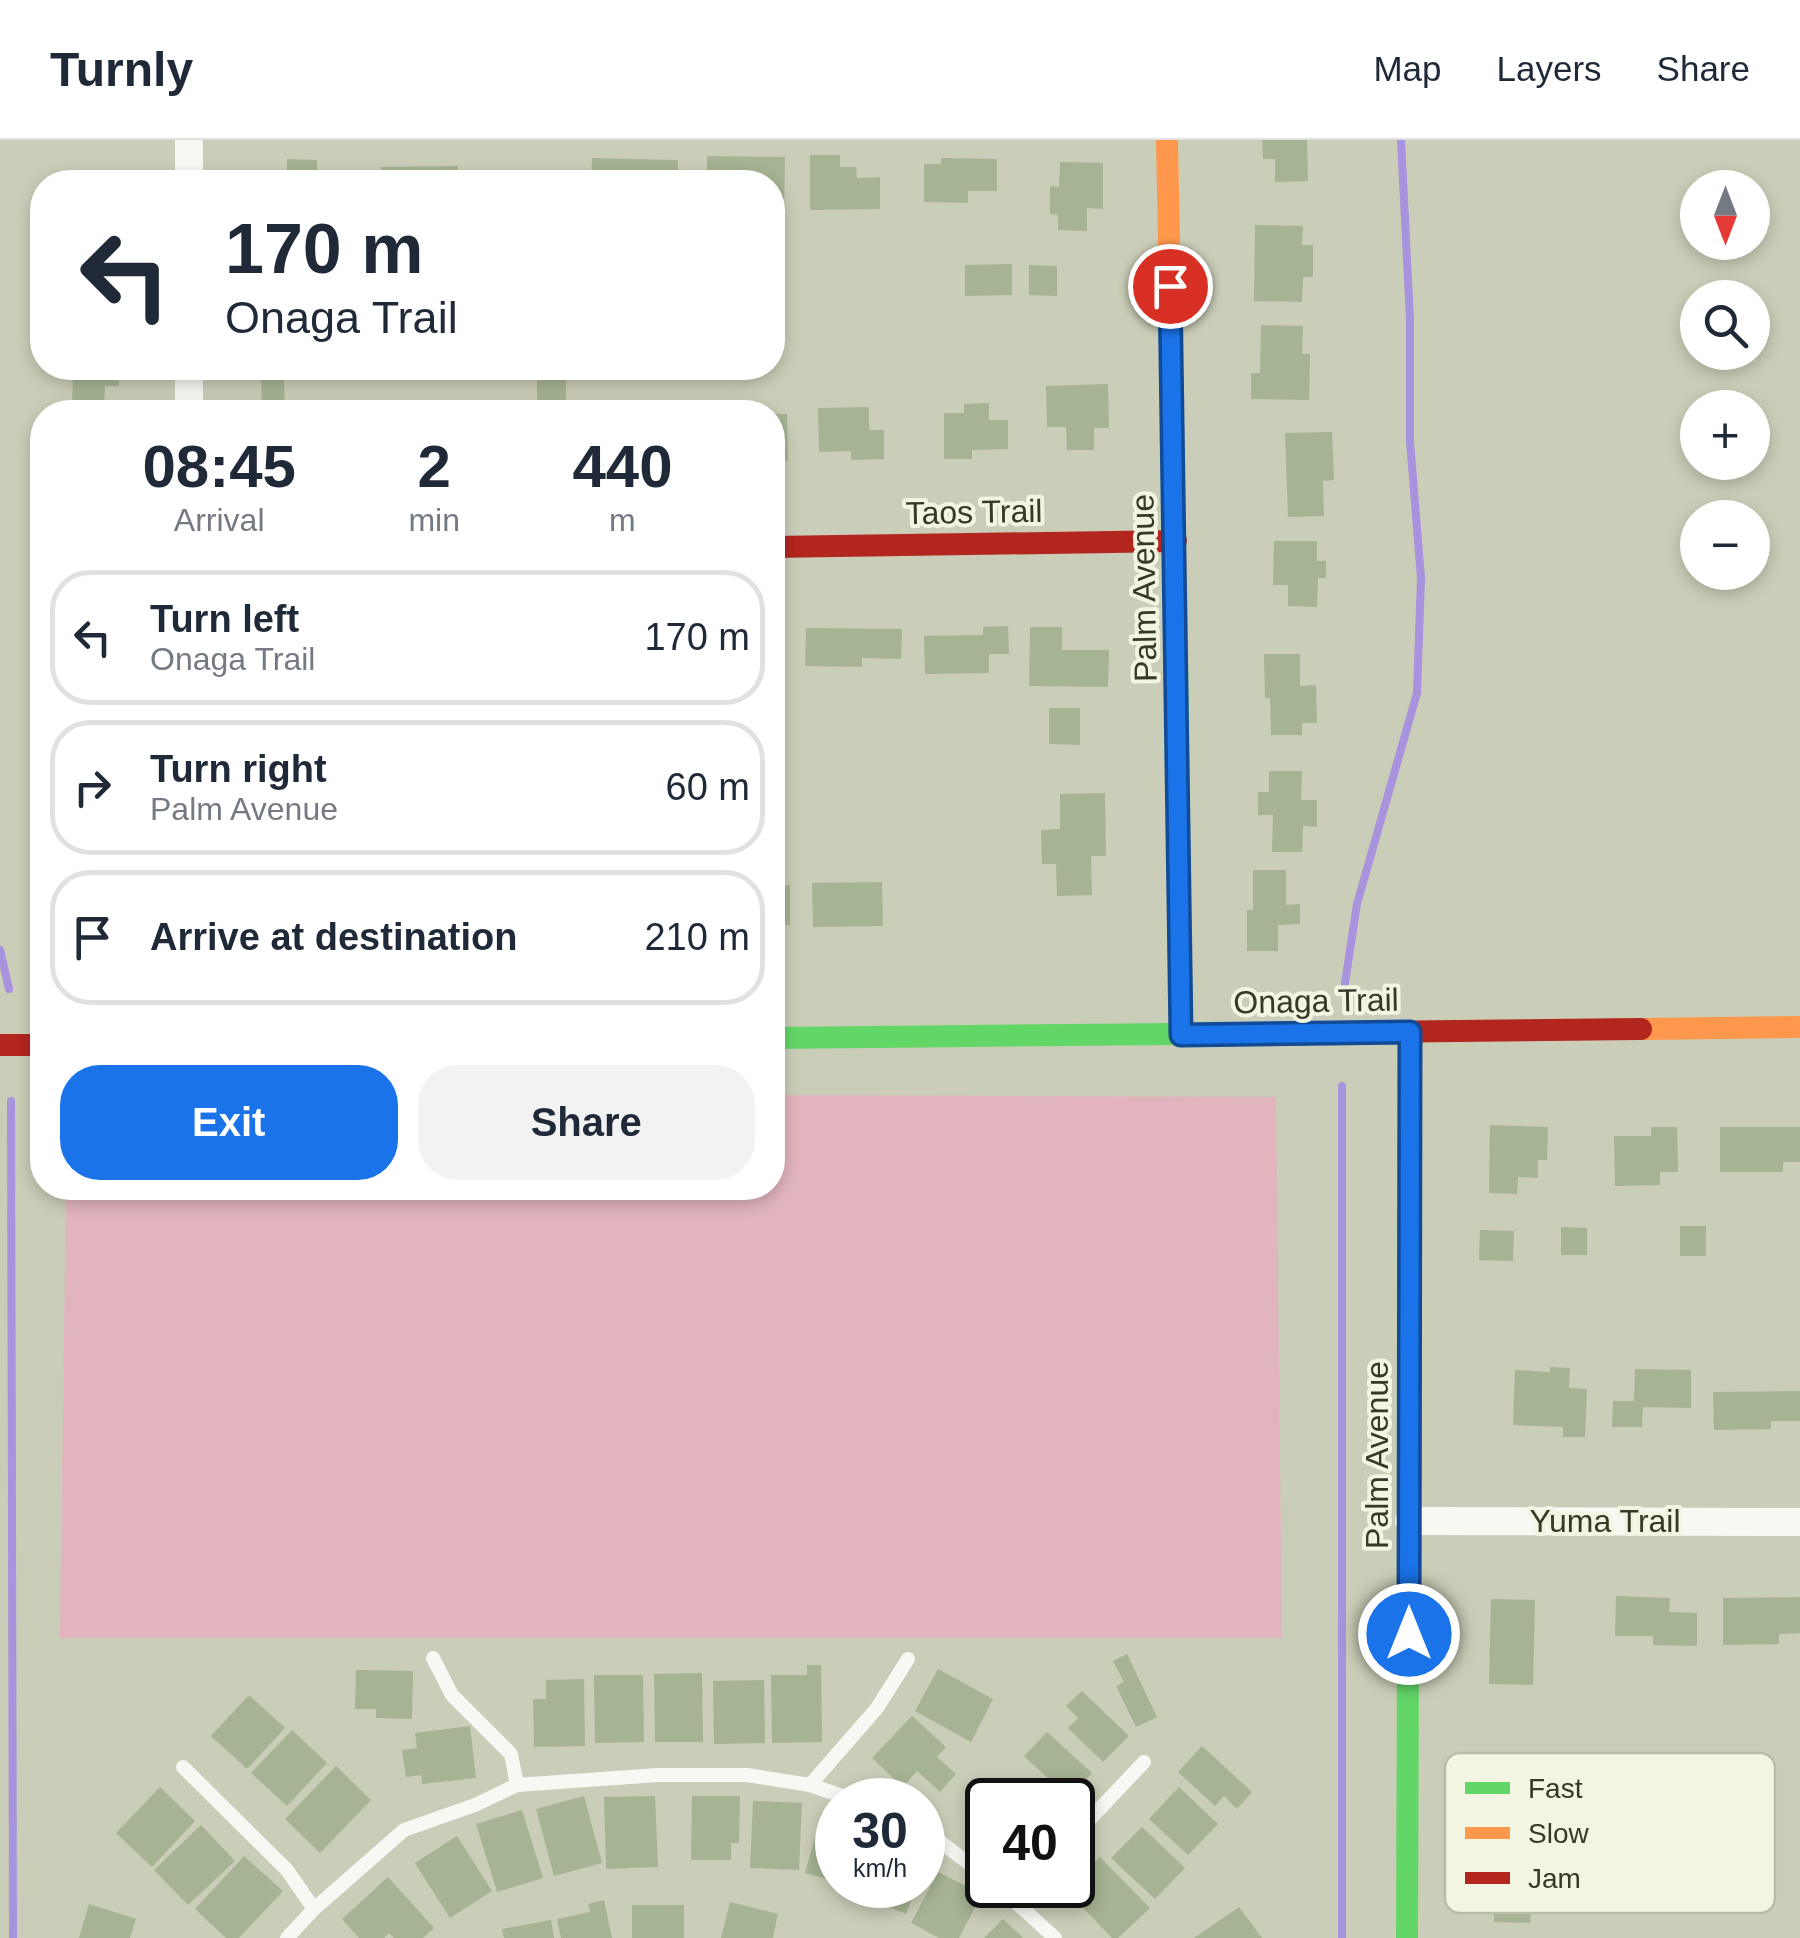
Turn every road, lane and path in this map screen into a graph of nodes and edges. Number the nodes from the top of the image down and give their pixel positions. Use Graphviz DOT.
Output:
graph roads {
  1 [pos="189,140"];
  2 [pos="1167,140"];
  3 [pos="189,170"];
  4 [pos="1176,541"];
  5 [pos="785,547"];
  6 [pos="1800,1027"];
  7 [pos="1410,1032"];
  8 [pos="1181,1035"];
  9 [pos="785,1038"];
  10 [pos="30,1045"];
  11 [pos="0,1046"];
  12 [pos="1409,1521"];
  13 [pos="1800,1522"];
  14 [pos="433,1658"];
  15 [pos="908,1659"];
  16 [pos="1144,1762"];
  17 [pos="183,1768"];
  18 [pos="810,1785"];
  19 [pos="517,1786"];
  20 [pos="815,1787"];
  21 [pos="1095,1814"];
  22 [pos="945,1845"];
  23 [pos="965,1861"];
  24 [pos="314,1908"];
  25 [pos="1023,1908"];
  26 [pos="288,1938"];
  27 [pos="1055,1938"];
  28 [pos="1407,1938"];
  1 -- 3 [label="street"];
  2 -- 4 [label="street, Palm Avenue"];
  4 -- 5 [label="street, Taos Trail"];
  4 -- 8 [label="street, Palm Avenue"];
  6 -- 7 [label="street, Onaga Trail"];
  7 -- 8 [label="street, Onaga Trail"];
  7 -- 12 [label="street, Palm Avenue"];
  8 -- 9 [label="street, Onaga Trail"];
  10 -- 11 [label="street"];
  12 -- 13 [label="street, Yuma Trail"];
  12 -- 28 [label="street, Palm Avenue"];
  14 -- 19 [label="lane"];
  15 -- 18 [label="lane"];
  16 -- 21 [label="lane"];
  17 -- 24 [label="lane"];
  18 -- 19 [label="lane"];
  18 -- 20 [label="lane"];
  19 -- 24 [label="lane"];
  22 -- 23 [label="lane"];
  24 -- 26 [label="lane"];
  25 -- 27 [label="lane"];
}
